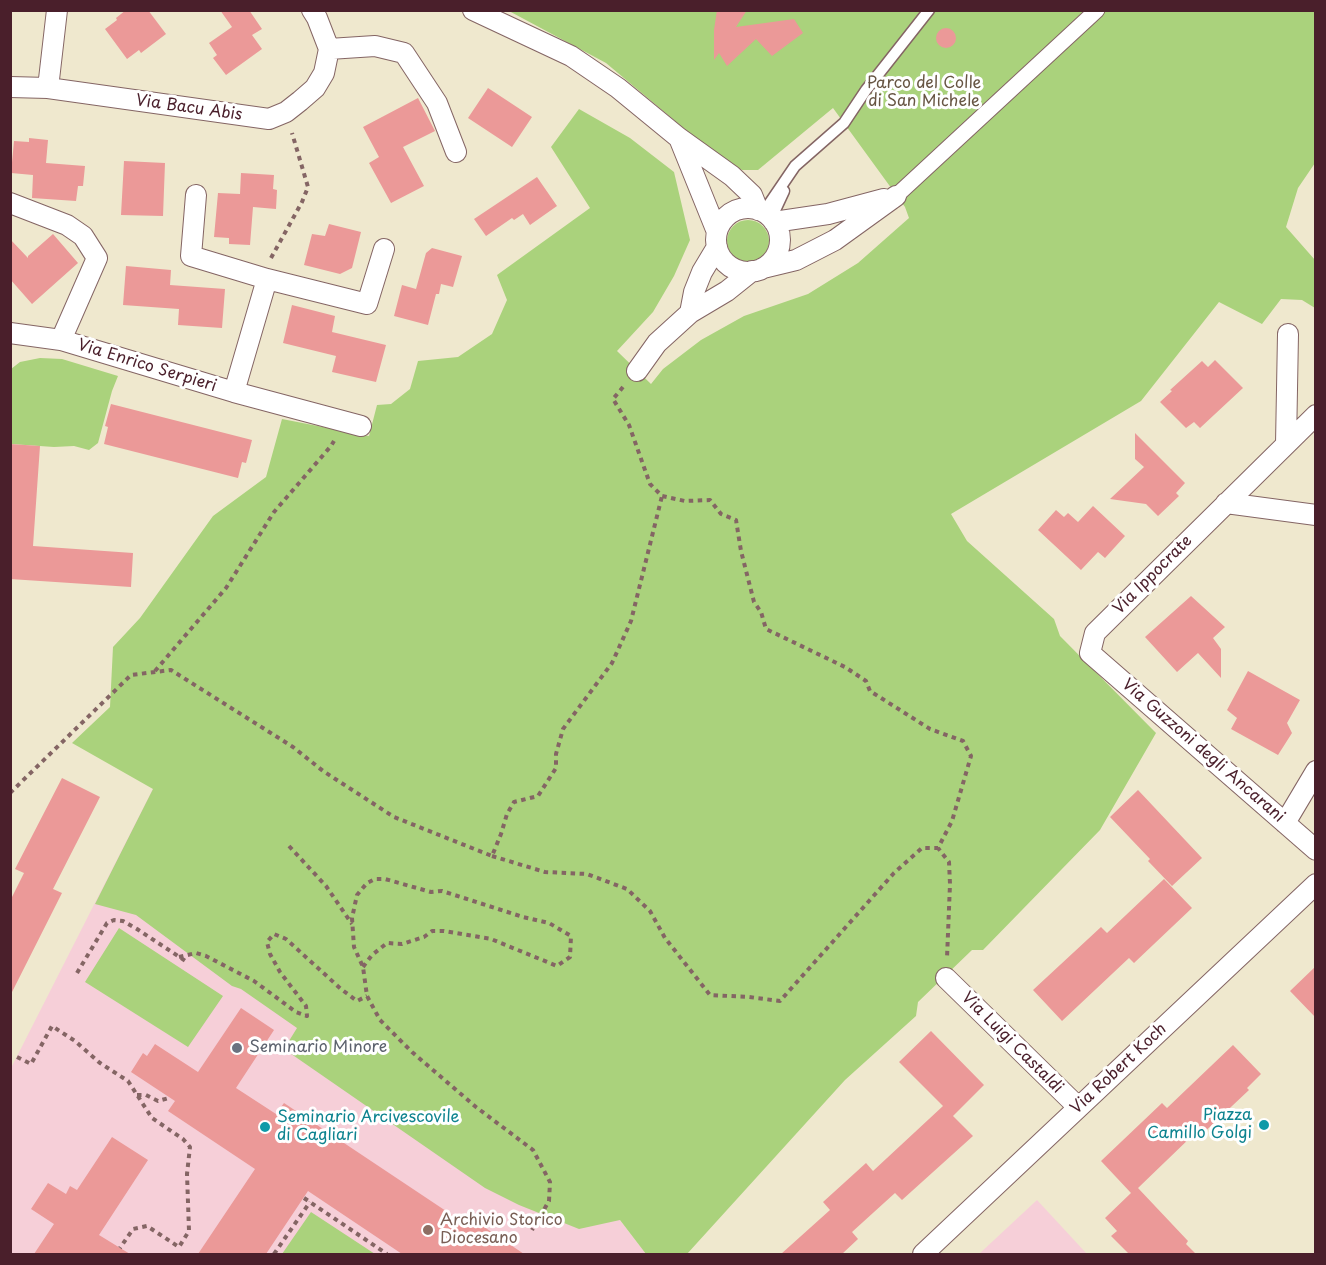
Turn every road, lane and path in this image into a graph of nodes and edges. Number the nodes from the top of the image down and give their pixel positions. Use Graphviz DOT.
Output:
graph roads {
  1 [pos="57,10"];
  2 [pos="312,10"];
  3 [pos="473,10"];
  4 [pos="929,10"];
  5 [pos="1097,10"];
  6 [pos="329,49"];
  7 [pos="10,87"];
  8 [pos="48,88"];
  9 [pos="286,112"];
  10 [pos="679,138"];
  11 [pos="456,152"];
  12 [pos="196,195"];
  13 [pos="896,196"];
  14 [pos="10,203"];
  15 [pos="766,216"];
  16 [pos="717,239"];
  17 [pos="384,249"];
  18 [pos="271,257"];
  19 [pos="758,270"];
  20 [pos="267,279"];
  21 [pos="690,313"];
  22 [pos="1288,334"];
  23 [pos="15,338"];
  24 [pos="61,340"];
  25 [pos="638,371"];
  26 [pos="234,392"];
  27 [pos="1316,415"];
  28 [pos="352,423"];
  29 [pos="1286,444"];
  30 [pos="662,496"];
  31 [pos="1226,503"];
  32 [pos="1316,515"];
  33 [pos="1090,653"];
  34 [pos="154,672"];
  35 [pos="1316,771"];
  36 [pos="10,793"];
  37 [pos="1285,823"];
  38 [pos="289,846"];
  39 [pos="938,848"];
  40 [pos="1316,850"];
  41 [pos="492,856"];
  42 [pos="1316,884"];
  43 [pos="353,924"];
  44 [pos="180,957"];
  45 [pos="187,962"];
  46 [pos="363,966"];
  47 [pos="77,973"];
  48 [pos="946,978"];
  49 [pos="367,996"];
  50 [pos="17,1057"];
  51 [pos="137,1095"];
  52 [pos="169,1098"];
  53 [pos="1078,1107"];
  54 [pos="304,1198"];
  55 [pos="310,1202"];
  56 [pos="532,1230"];
  57 [pos="120,1248"];
  58 [pos="274,1254"];
  59 [pos="387,1254"];
  60 [pos="923,1254"];
  1 -- 8 [label="street"];
  2 -- 6 [label="street"];
  3 -- 10 [label="street"];
  4 -- 15 [label="lane"];
  5 -- 13 [label="street"];
  6 -- 9 [label="street, Via Bacu Abis"];
  6 -- 11 [label="street"];
  7 -- 8 [label="street, Via Bacu Abis"];
  8 -- 9 [label="street, Via Bacu Abis"];
  9 -- 18 [label="path"];
  10 -- 15 [label="street"];
  10 -- 16 [label="street"];
  12 -- 20 [label="street"];
  13 -- 15 [label="street"];
  13 -- 19 [label="street"];
  14 -- 24 [label="street, Via Enrico Serpieri"];
  15 -- 16 [label="street"];
  15 -- 19 [label="street"];
  16 -- 19 [label="street"];
  16 -- 21 [label="street"];
  17 -- 20 [label="street"];
  19 -- 21 [label="street"];
  20 -- 26 [label="street, Via Enrico Serpieri"];
  21 -- 25 [label="street"];
  22 -- 29 [label="street"];
  23 -- 24 [label="street, Via Enrico Serpieri"];
  24 -- 26 [label="street, Via Enrico Serpieri"];
  25 -- 30 [label="path"];
  26 -- 28 [label="street, Via Enrico Serpieri"];
  27 -- 29 [label="street, Via Ippocrate"];
  28 -- 34 [label="path"];
  29 -- 31 [label="street, Via Ippocrate"];
  30 -- 39 [label="path"];
  30 -- 41 [label="path"];
  31 -- 32 [label="street"];
  31 -- 33 [label="street, Via Ippocrate"];
  33 -- 37 [label="street, Via Guzzoni degli Ancarani"];
  34 -- 36 [label="path"];
  34 -- 41 [label="path"];
  35 -- 37 [label="street"];
  37 -- 40 [label="street, Via Guzzoni degli Ancarani"];
  38 -- 43 [label="path"];
  39 -- 41 [label="path"];
  39 -- 48 [label="path"];
  42 -- 53 [label="street, Via Robert Koch"];
  43 -- 46 [label="path"];
  43 -- 46 [label="path"];
  44 -- 45 [label="path"];
  44 -- 47 [label="path"];
  44 -- 49 [label="path"];
  46 -- 49 [label="path"];
  48 -- 53 [label="street, Via Luigi Castaldi"];
  49 -- 56 [label="path"];
  50 -- 51 [label="path"];
  51 -- 52 [label="path"];
  51 -- 57 [label="path"];
  53 -- 60 [label="street, Via Robert Koch"];
  54 -- 55 [label="path"];
  55 -- 58 [label="path"];
  55 -- 59 [label="path"];
}
